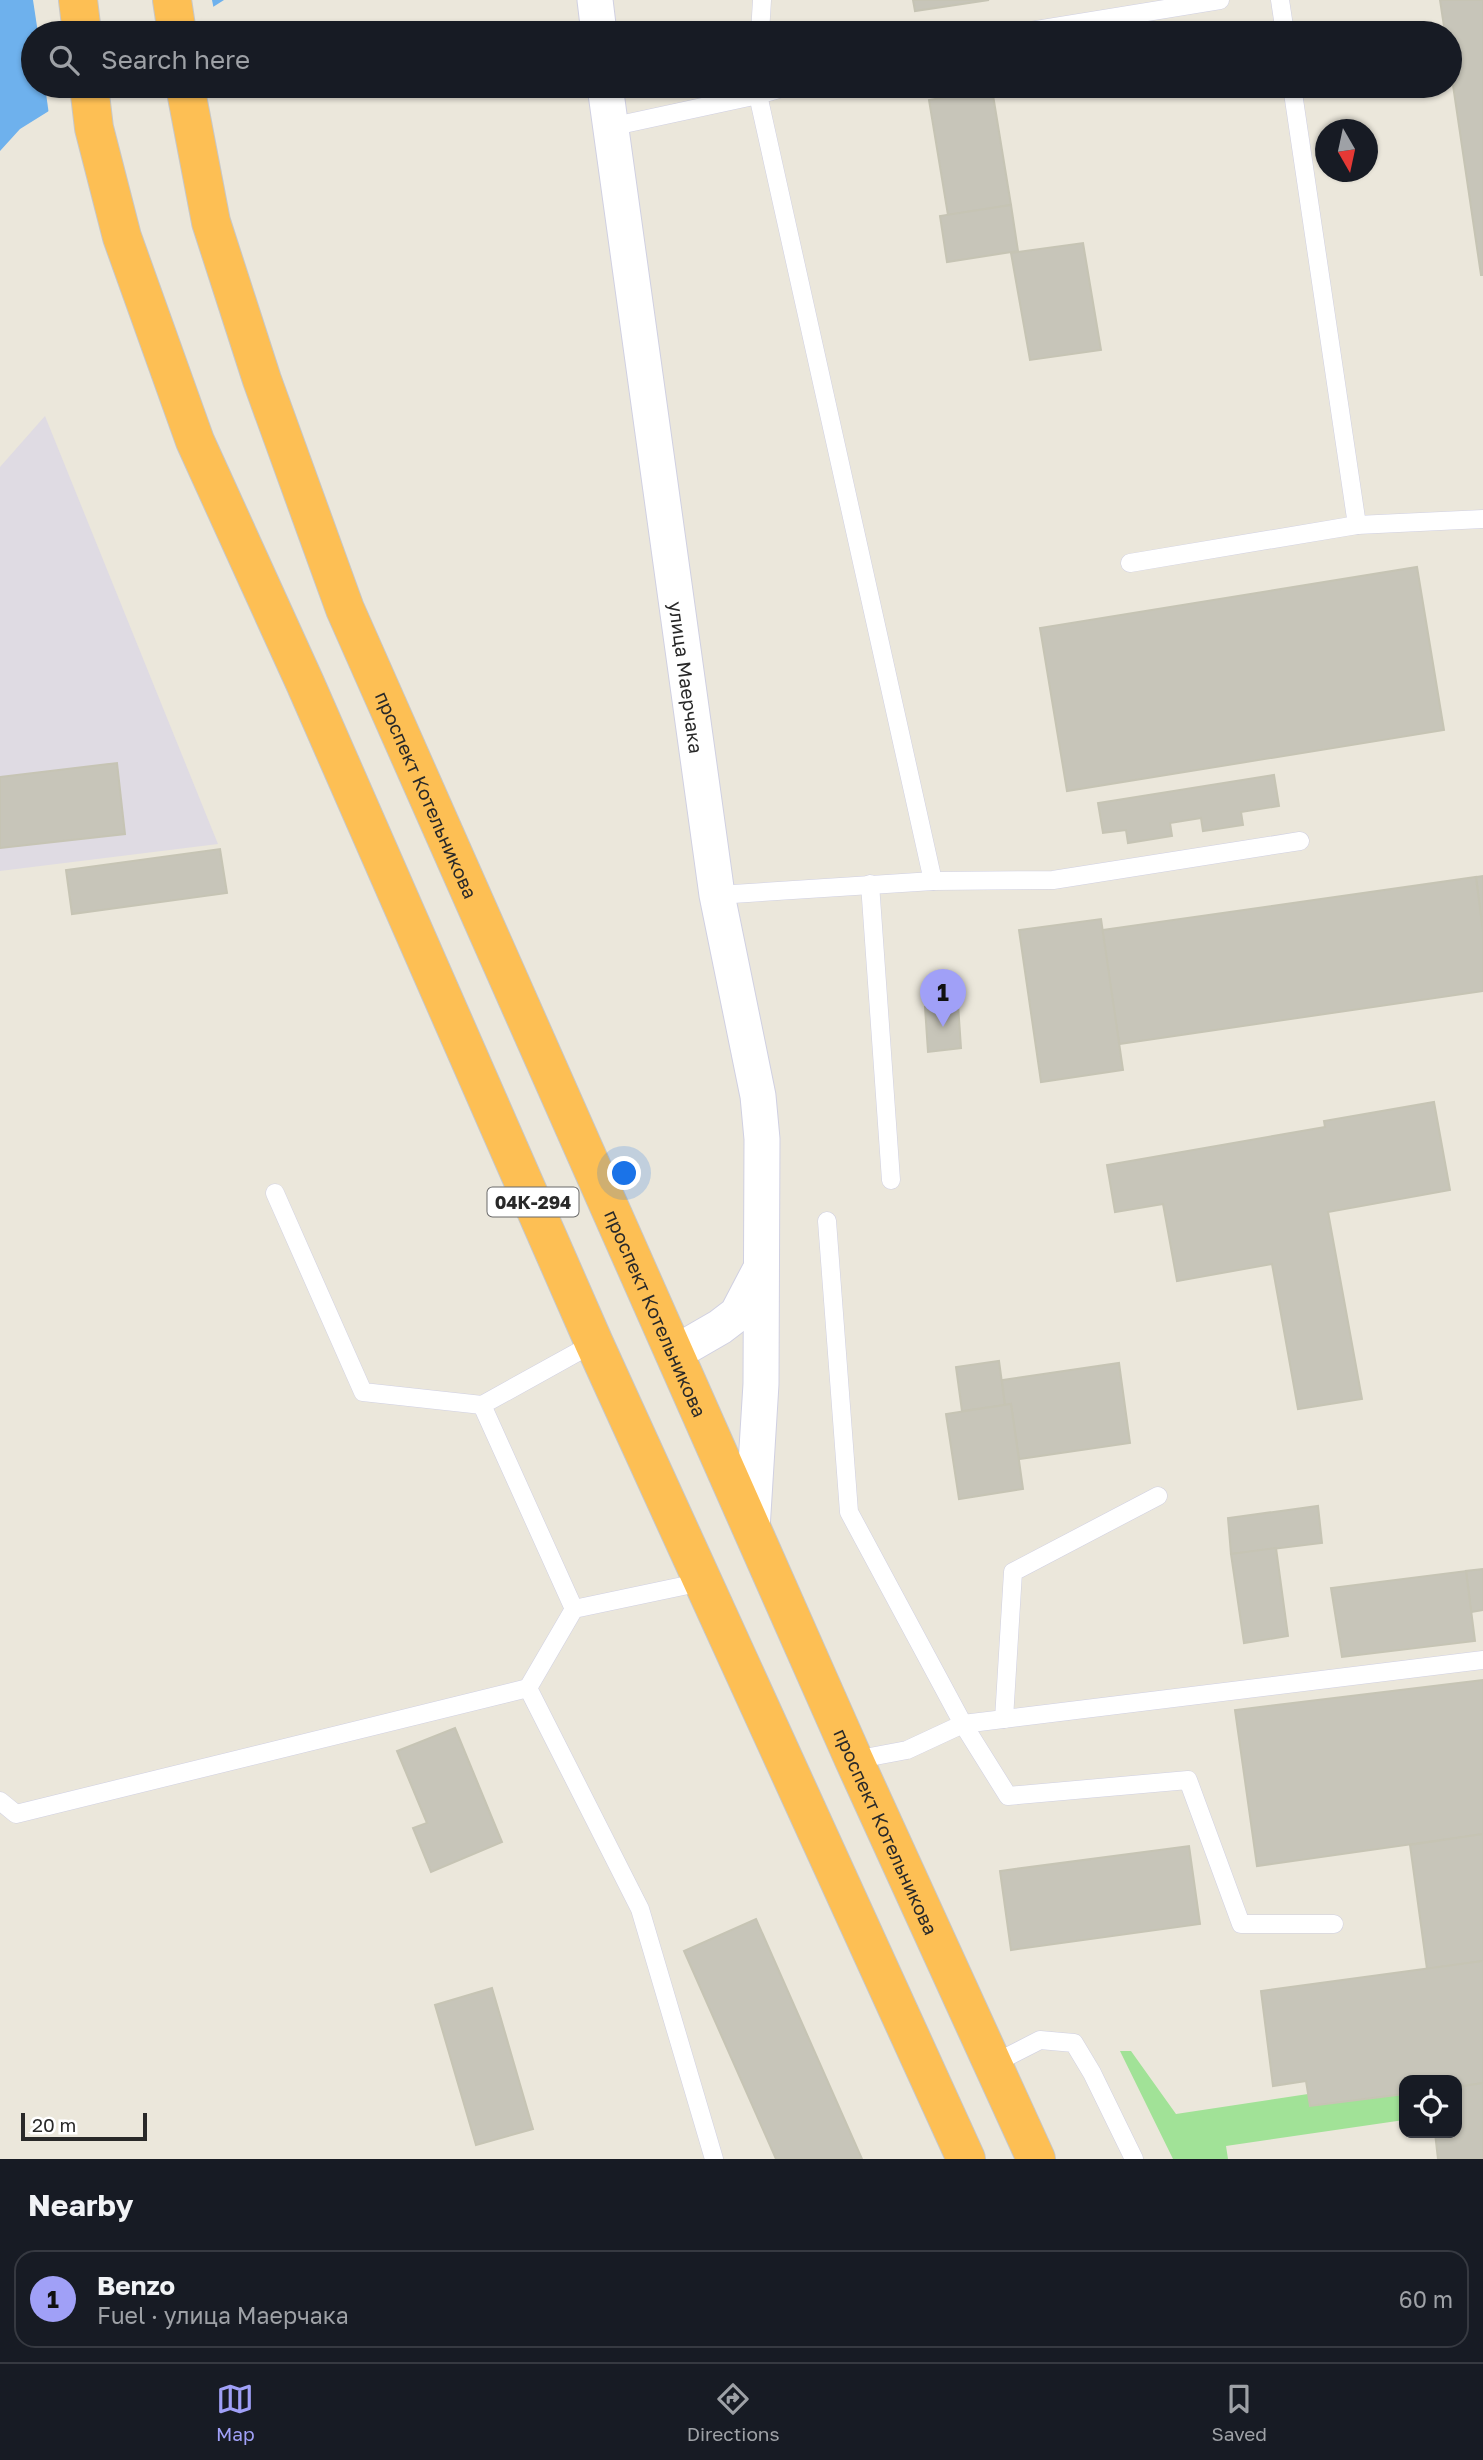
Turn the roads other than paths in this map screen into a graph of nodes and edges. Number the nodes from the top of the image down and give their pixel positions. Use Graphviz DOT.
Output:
graph roads {
  1 [pos="78,0"];
  2 [pos="172,0"];
  3 [pos="595,0"];
  4 [pos="762,0"];
  5 [pos="1220,0"];
  6 [pos="1280,0"];
  7 [pos="81,21"];
  8 [pos="175,21"];
  9 [pos="598,21"];
  10 [pos="761,21"];
  11 [pos="1091,21"];
  12 [pos="1283,21"];
  13 [pos="90,98"];
  14 [pos="187,98"];
  15 [pos="606,98"];
  16 [pos="726,98"];
  17 [pos="760,98"];
  18 [pos="1295,98"];
  19 [pos="610,127"];
  20 [pos="1483,519"];
  21 [pos="1357,525"];
  22 [pos="1130,563"];
  23 [pos="1300,841"];
  24 [pos="933,881"];
  25 [pos="870,884"];
  26 [pos="717,895"];
  27 [pos="891,1180"];
  28 [pos="275,1193"];
  29 [pos="827,1222"];
  30 [pos="761,1269"];
  31 [pos="594,1343"];
  32 [pos="675,1353"];
  33 [pos="482,1405"];
  34 [pos="1158,1496"];
  35 [pos="752,1529"];
  36 [pos="702,1582"];
  37 [pos="574,1609"];
  38 [pos="1483,1660"];
  39 [pos="528,1688"];
  40 [pos="1004,1720"];
  41 [pos="963,1724"];
  42 [pos="854,1760"];
  43 [pos="0,1801"];
  44 [pos="1334,1924"];
  45 [pos="993,2064"];
  46 [pos="714,2159"];
  47 [pos="966,2159"];
  48 [pos="1036,2159"];
  49 [pos="1134,2159"];
  1 -- 7 [label="highway"];
  2 -- 8 [label="highway"];
  3 -- 9 [label="street"];
  4 -- 10 [label="lane"];
  5 -- 11 [label="lane"];
  6 -- 12 [label="lane"];
  13 -- 31 [label="highway, 04К-294"];
  14 -- 32 [label="highway, проспект Котельникова / 04К-294"];
  15 -- 19 [label="street, улица Маерчака"];
  16 -- 19 [label="lane"];
  17 -- 24 [label="lane"];
  18 -- 21 [label="lane"];
  19 -- 26 [label="street, улица Маерчака"];
  20 -- 21 [label="lane"];
  21 -- 22 [label="lane"];
  23 -- 24 [label="lane"];
  24 -- 25 [label="lane"];
  25 -- 26 [label="lane"];
  25 -- 27 [label="lane"];
  26 -- 30 [label="street, улица Маерчака"];
  28 -- 33 [label="lane"];
  29 -- 41 [label="lane"];
  30 -- 32 [label="street"];
  30 -- 35 [label="street, улица Маерчака"];
  31 -- 33 [label="lane"];
  31 -- 36 [label="highway, 04К-294"];
  32 -- 35 [label="highway, проспект Котельникова / 04К-294"];
  33 -- 37 [label="lane"];
  34 -- 40 [label="lane"];
  35 -- 42 [label="highway, проспект Котельникова / 04К-294"];
  36 -- 37 [label="lane"];
  36 -- 47 [label="highway, 04К-294"];
  37 -- 39 [label="lane"];
  38 -- 40 [label="lane"];
  39 -- 43 [label="lane"];
  39 -- 46 [label="lane"];
  40 -- 41 [label="lane"];
  41 -- 42 [label="lane"];
  41 -- 44 [label="lane"];
  42 -- 45 [label="highway, проспект Котельникова / 04К-294"];
  45 -- 48 [label="highway, проспект Котельникова / 04К-294"];
  45 -- 49 [label="lane"];
}
